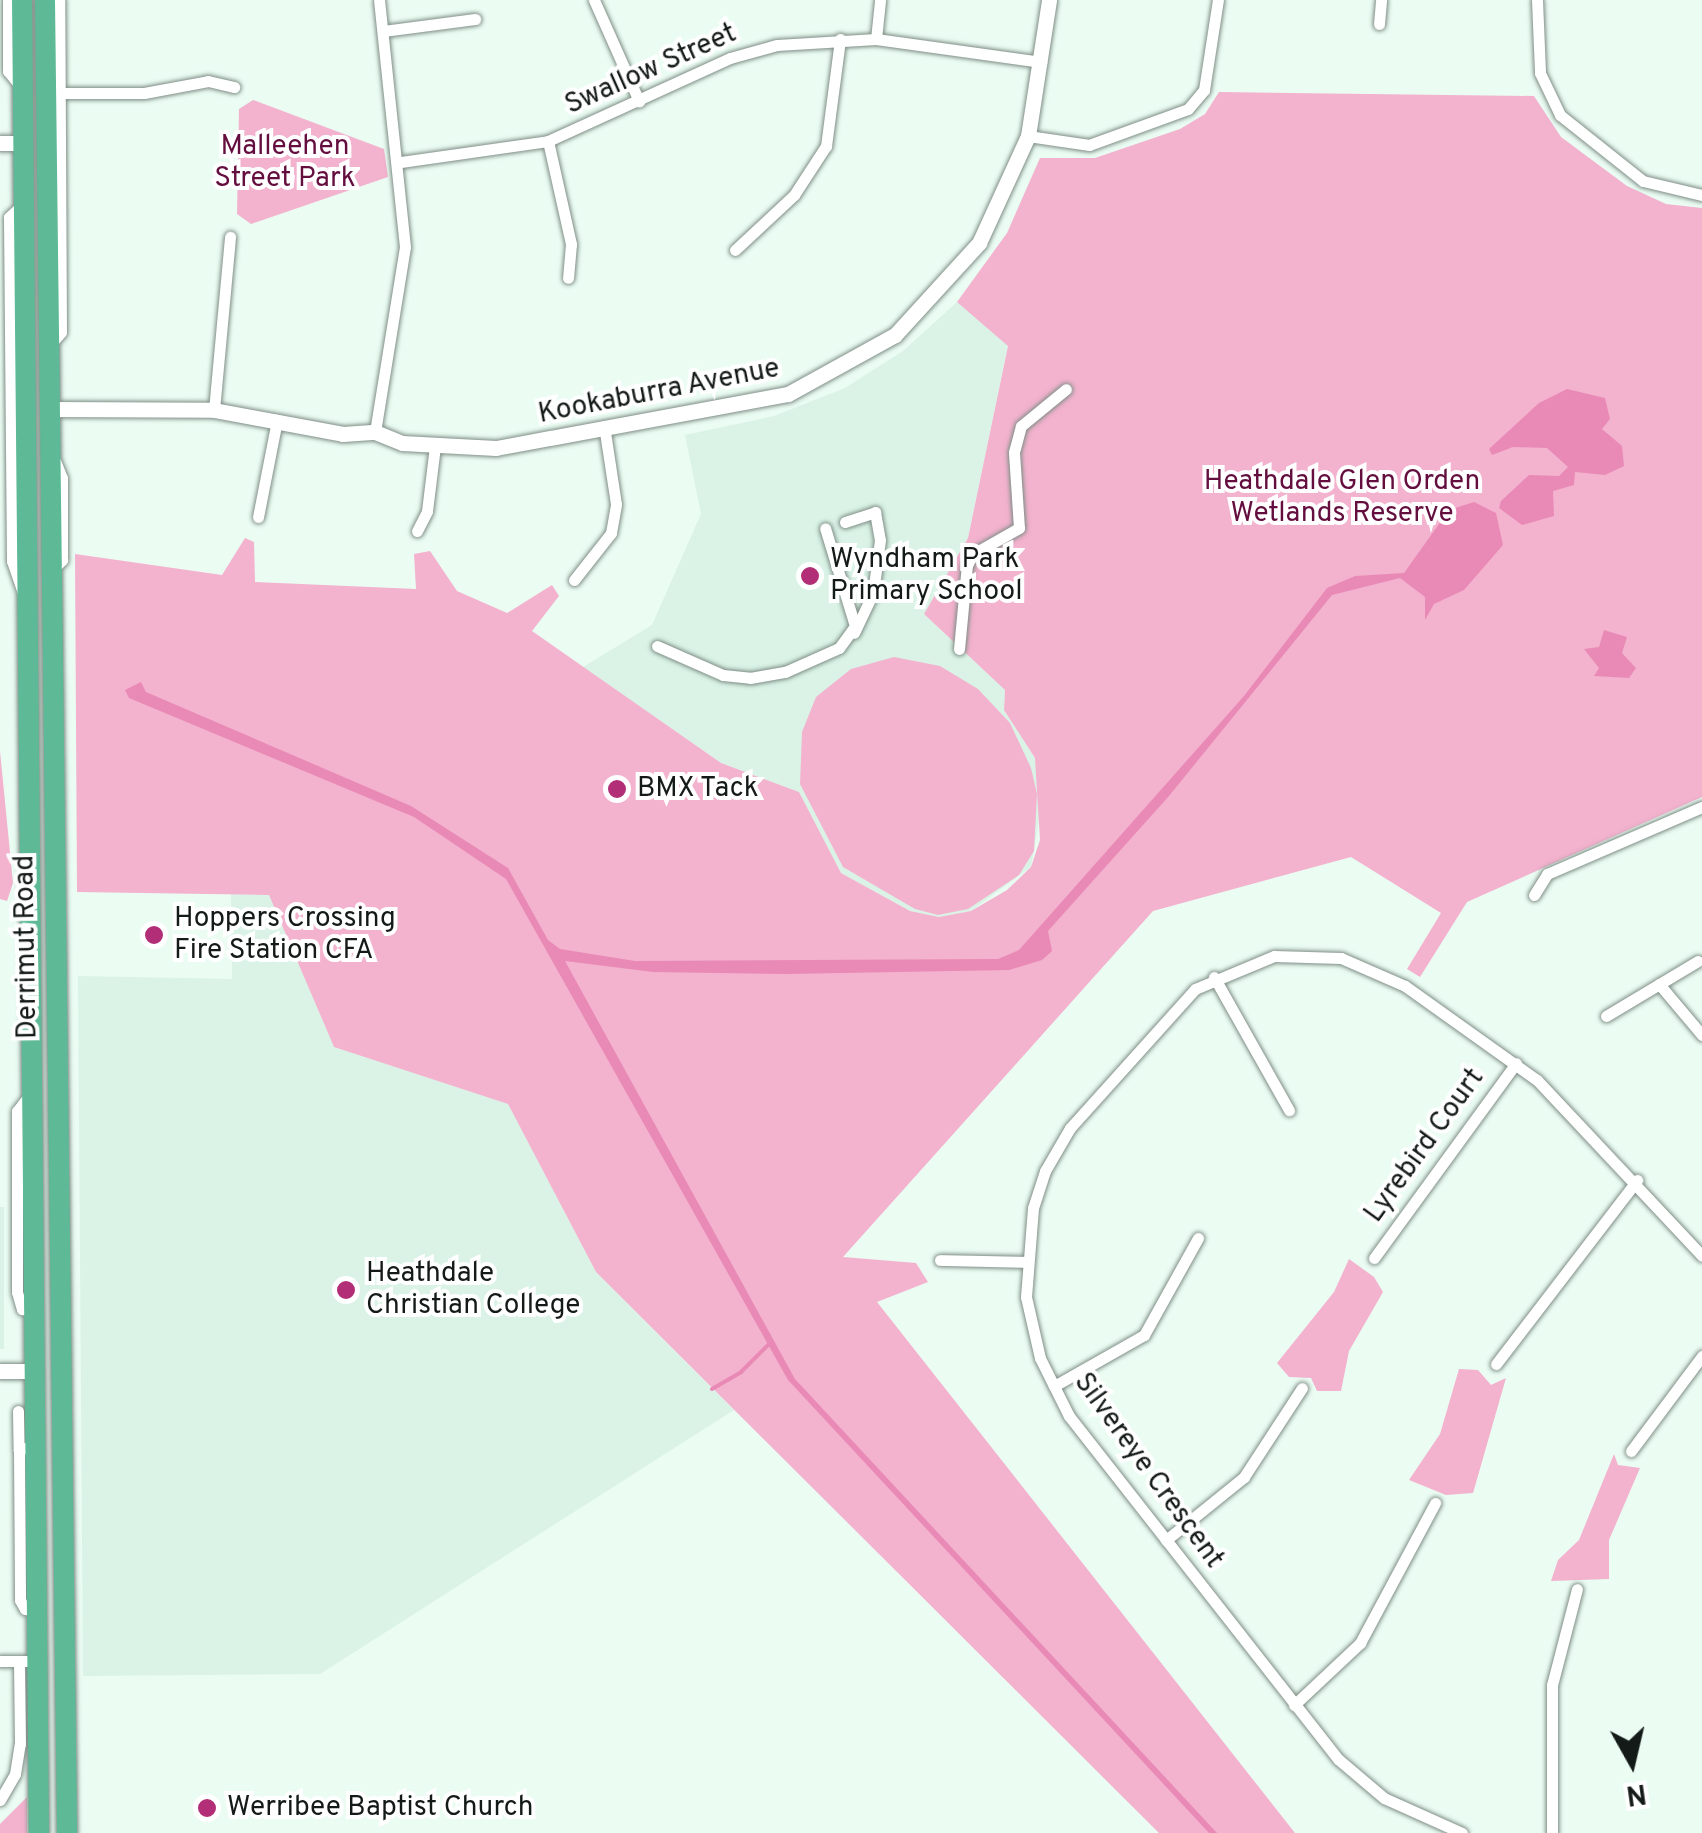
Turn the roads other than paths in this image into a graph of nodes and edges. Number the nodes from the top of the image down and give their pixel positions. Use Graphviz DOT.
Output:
graph roads {
  1 [pos="8,0"];
  2 [pos="22,0"];
  3 [pos="45,0"];
  4 [pos="59,0"];
  5 [pos="379,0"];
  6 [pos="594,0"];
  7 [pos="880,0"];
  8 [pos="1218,0"];
  9 [pos="1381,0"];
  10 [pos="1537,0"];
  11 [pos="1050,2"];
  12 [pos="475,19"];
  13 [pos="1379,24"];
  14 [pos="383,30"];
  15 [pos="840,38"];
  16 [pos="876,39"];
  17 [pos="1041,62"];
  18 [pos="46,68"];
  19 [pos="234,86"];
  20 [pos="22,88"];
  21 [pos="59,93"];
  22 [pos="638,101"];
  23 [pos="1028,136"];
  24 [pos="548,142"];
  25 [pos="22,143"];
  26 [pos="46,143"];
  27 [pos="0,144"];
  28 [pos="401,162"];
  29 [pos="1702,195"];
  30 [pos="22,205"];
  31 [pos="230,237"];
  32 [pos="735,250"];
  33 [pos="568,278"];
  34 [pos="48,348"];
  35 [pos="1066,389"];
  36 [pos="48,408"];
  37 [pos="24,409"];
  38 [pos="214,410"];
  39 [pos="277,420"];
  40 [pos="375,432"];
  41 [pos="605,432"];
  42 [pos="436,446"];
  43 [pos="5,515"];
  44 [pos="258,517"];
  45 [pos="845,522"];
  46 [pos="825,528"];
  47 [pos="417,530"];
  48 [pos="574,580"];
  49 [pos="26,599"];
  50 [pos="854,633"];
  51 [pos="656,646"];
  52 [pos="959,649"];
  53 [pos="1702,807"];
  54 [pos="1534,895"];
  55 [pos="54,922"];
  56 [pos="30,924"];
  57 [pos="1698,961"];
  58 [pos="1214,977"];
  59 [pos="1659,984"];
  60 [pos="1606,1016"];
  61 [pos="1702,1035"];
  62 [pos="1516,1064"];
  63 [pos="1289,1110"];
  64 [pos="1637,1180"];
  65 [pos="1198,1238"];
  66 [pos="1702,1256"];
  67 [pos="1374,1258"];
  68 [pos="940,1260"];
  69 [pos="1026,1262"];
  70 [pos="58,1268"];
  71 [pos="34,1310"];
  72 [pos="1702,1356"];
  73 [pos="1496,1364"];
  74 [pos="0,1371"];
  75 [pos="60,1373"];
  76 [pos="35,1375"];
  77 [pos="0,1380"];
  78 [pos="1054,1386"];
  79 [pos="1302,1388"];
  80 [pos="18,1411"];
  81 [pos="27,1448"];
  82 [pos="1631,1452"];
  83 [pos="1435,1503"];
  84 [pos="1166,1540"];
  85 [pos="64,1577"];
  86 [pos="1577,1590"];
  87 [pos="37,1610"];
  88 [pos="28,1660"];
  89 [pos="62,1660"];
  90 [pos="0,1661"];
  91 [pos="1294,1705"];
  92 [pos="0,1800"];
  93 [pos="39,1833"];
  94 [pos="67,1833"];
  95 [pos="1462,1833"];
  96 [pos="1552,1833"];
  1 -- 20 [label="street"];
  2 -- 20 [label="highway, Derrimut Road"];
  3 -- 18 [label="highway, Derrimut Road"];
  4 -- 21 [label="street"];
  5 -- 14 [label="street"];
  6 -- 22 [label="street"];
  7 -- 16 [label="street"];
  8 -- 23 [label="street"];
  9 -- 13 [label="street"];
  10 -- 29 [label="street"];
  11 -- 17 [label="street, Kookaburra Avenue"];
  12 -- 14 [label="street"];
  14 -- 28 [label="street"];
  15 -- 16 [label="street, Swallow Street"];
  15 -- 22 [label="street, Swallow Street"];
  15 -- 32 [label="street"];
  16 -- 17 [label="street, Swallow Street"];
  17 -- 23 [label="street, Kookaburra Avenue"];
  18 -- 20 [label="highway"];
  18 -- 26 [label="highway, Derrimut Road"];
  19 -- 21 [label="street"];
  20 -- 25 [label="highway, Derrimut Road"];
  21 -- 34 [label="street"];
  22 -- 24 [label="street, Swallow Street"];
  23 -- 41 [label="street, Kookaburra Avenue"];
  24 -- 28 [label="street, Swallow Street"];
  24 -- 33 [label="street"];
  25 -- 26 [label="highway"];
  25 -- 27 [label="street"];
  25 -- 30 [label="highway, Derrimut Road"];
  26 -- 34 [label="highway, Derrimut Road"];
  28 -- 40 [label="street"];
  30 -- 37 [label="highway, Derrimut Road"];
  30 -- 43 [label="street"];
  31 -- 38 [label="street"];
  34 -- 36 [label="highway, Derrimut Road"];
  35 -- 52 [label="street"];
  36 -- 37 [label="highway"];
  36 -- 38 [label="street, Kookaburra Avenue"];
  36 -- 55 [label="highway, Derrimut Road"];
  37 -- 49 [label="highway, Derrimut Road"];
  38 -- 39 [label="street, Kookaburra Avenue"];
  39 -- 40 [label="street, Kookaburra Avenue"];
  39 -- 44 [label="street"];
  40 -- 42 [label="street, Kookaburra Avenue"];
  41 -- 42 [label="street, Kookaburra Avenue"];
  41 -- 48 [label="street"];
  42 -- 47 [label="street"];
  43 -- 49 [label="street"];
  45 -- 50 [label="street"];
  46 -- 50 [label="street"];
  49 -- 56 [label="highway, Derrimut Road"];
  50 -- 51 [label="street"];
  53 -- 54 [label="street"];
  55 -- 56 [label="highway"];
  55 -- 70 [label="highway, Derrimut Road"];
  56 -- 71 [label="highway, Derrimut Road"];
  57 -- 59 [label="street"];
  58 -- 62 [label="street, Silvereye Crescent"];
  58 -- 63 [label="street"];
  58 -- 69 [label="street, Silvereye Crescent"];
  59 -- 60 [label="street"];
  59 -- 61 [label="street"];
  62 -- 64 [label="street, Silvereye Crescent"];
  62 -- 67 [label="street, Lyrebird Court"];
  64 -- 66 [label="street, Silvereye Crescent"];
  64 -- 73 [label="street"];
  65 -- 78 [label="street"];
  68 -- 69 [label="street"];
  69 -- 78 [label="street, Silvereye Crescent"];
  70 -- 71 [label="highway"];
  70 -- 75 [label="highway, Derrimut Road"];
  71 -- 76 [label="highway, Derrimut Road"];
  72 -- 82 [label="street"];
  74 -- 76 [label="street"];
  75 -- 76 [label="highway"];
  75 -- 85 [label="highway, Derrimut Road"];
  76 -- 77 [label="street"];
  76 -- 81 [label="highway, Derrimut Road"];
  78 -- 84 [label="street, Silvereye Crescent"];
  79 -- 84 [label="street"];
  80 -- 81 [label="street"];
  81 -- 87 [label="highway, Derrimut Road"];
  83 -- 91 [label="street"];
  84 -- 91 [label="street, Silvereye Crescent"];
  85 -- 87 [label="highway"];
  85 -- 89 [label="highway, Derrimut Road"];
  86 -- 96 [label="street"];
  87 -- 88 [label="highway, Derrimut Road"];
  88 -- 89 [label="highway"];
  88 -- 90 [label="street"];
  88 -- 92 [label="street"];
  88 -- 93 [label="highway, Derrimut Road"];
  89 -- 94 [label="highway, Derrimut Road"];
  91 -- 95 [label="street, Silvereye Crescent"];
}
